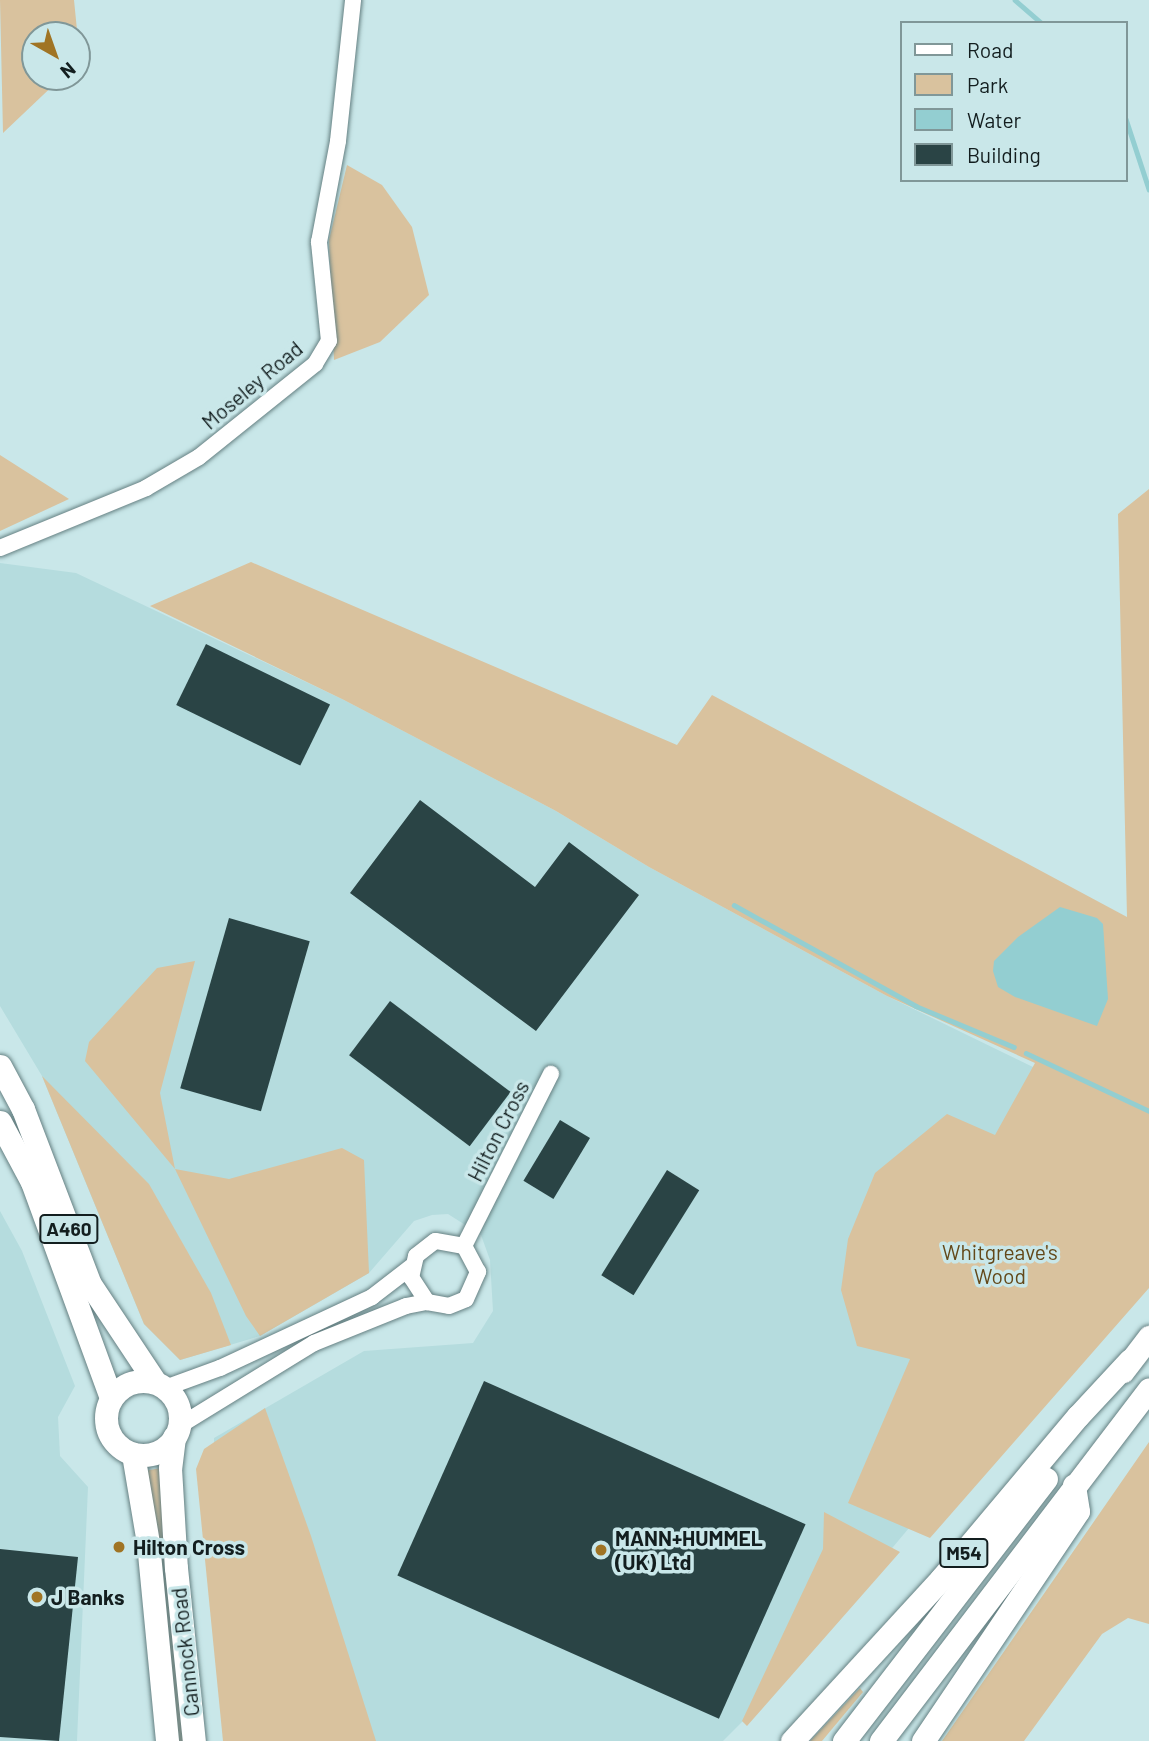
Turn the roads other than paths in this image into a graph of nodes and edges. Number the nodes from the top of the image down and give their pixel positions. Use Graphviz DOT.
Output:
graph roads {
  1 [pos="353,0"];
  2 [pos="0,548"];
  3 [pos="0,1066"];
  4 [pos="551,1074"];
  5 [pos="0,1122"];
  6 [pos="464,1246"];
  7 [pos="411,1267"];
  8 [pos="427,1302"];
  9 [pos="1149,1337"];
  10 [pos="1130,1360"];
  11 [pos="160,1385"];
  12 [pos="1149,1389"];
  13 [pos="111,1398"];
  14 [pos="177,1432"];
  15 [pos="133,1454"];
  16 [pos="1074,1485"];
  17 [pos="167,1741"];
  18 [pos="194,1741"];
  19 [pos="792,1741"];
  20 [pos="844,1741"];
  21 [pos="881,1741"];
  22 [pos="923,1741"];
  1 -- 2 [label="street, Moseley Road"];
  3 -- 11 [label="highway, A460"];
  4 -- 6 [label="street, Hilton Cross"];
  5 -- 13 [label="highway, A460"];
  6 -- 7 [label="street"];
  6 -- 8 [label="street"];
  7 -- 8 [label="street"];
  7 -- 11 [label="street"];
  8 -- 14 [label="street"];
  9 -- 10 [label="highway, M54"];
  10 -- 19 [label="highway, M54"];
  10 -- 20 [label="highway, M54"];
  11 -- 13 [label="highway"];
  11 -- 14 [label="highway"];
  12 -- 16 [label="highway, M54"];
  13 -- 15 [label="highway"];
  14 -- 15 [label="highway"];
  14 -- 18 [label="highway, Cannock Road"];
  15 -- 17 [label="highway, Cannock Road"];
  16 -- 21 [label="highway, M54"];
  16 -- 22 [label="highway"];
}
